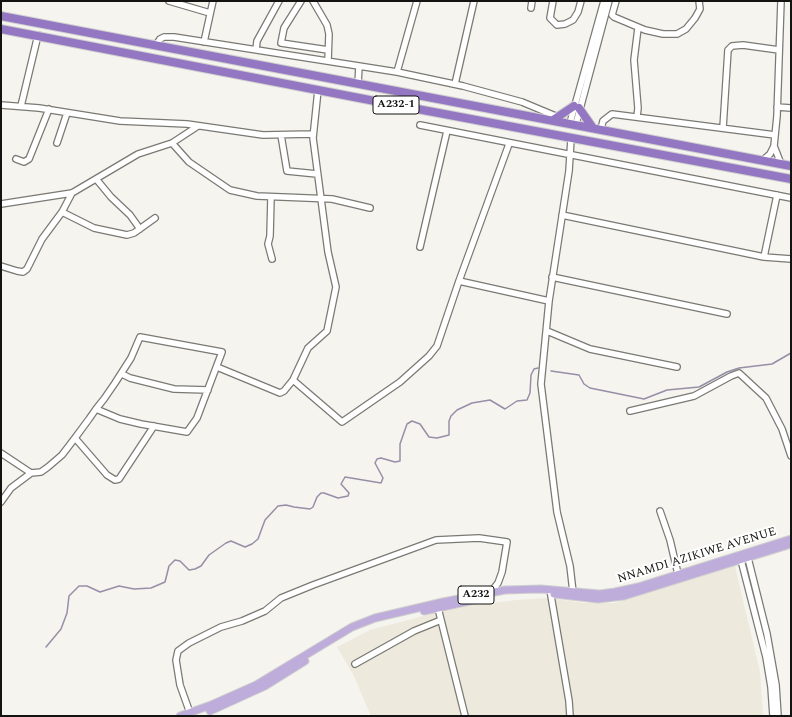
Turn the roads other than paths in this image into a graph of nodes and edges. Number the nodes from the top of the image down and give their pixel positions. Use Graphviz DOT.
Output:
graph roads {
  1 [pos="169,1"];
  2 [pos="213,1"];
  3 [pos="279,1"];
  4 [pos="301,1"];
  5 [pos="313,1"];
  6 [pos="417,1"];
  7 [pos="474,1"];
  8 [pos="532,1"];
  9 [pos="553,1"];
  10 [pos="580,1"];
  11 [pos="604,1"];
  12 [pos="610,1"];
  13 [pos="616,1"];
  14 [pos="699,1"];
  15 [pos="781,1"];
  16 [pos="531,8"];
  17 [pos="210,13"];
  18 [pos="1,16"];
  19 [pos="638,28"];
  20 [pos="1,29"];
  21 [pos="38,35"];
  22 [pos="204,42"];
  23 [pos="156,45"];
  24 [pos="256,50"];
  25 [pos="328,50"];
  26 [pos="779,50"];
  27 [pos="328,61"];
  28 [pos="359,66"];
  29 [pos="397,72"];
  30 [pos="358,84"];
  31 [pos="455,84"];
  32 [pos="318,90"];
  33 [pos="1,105"];
  34 [pos="21,106"];
  35 [pos="577,107"];
  36 [pos="777,107"];
  37 [pos="791,108"];
  38 [pos="49,110"];
  39 [pos="67,113"];
  40 [pos="637,117"];
  41 [pos="556,119"];
  42 [pos="573,124"];
  43 [pos="420,125"];
  44 [pos="198,126"];
  45 [pos="723,128"];
  46 [pos="597,129"];
  47 [pos="447,131"];
  48 [pos="313,134"];
  49 [pos="281,135"];
  50 [pos="775,135"];
  51 [pos="571,139"];
  52 [pos="57,143"];
  53 [pos="172,143"];
  54 [pos="509,144"];
  55 [pos="774,146"];
  56 [pos="570,155"];
  57 [pos="16,159"];
  58 [pos="763,160"];
  59 [pos="781,164"];
  60 [pos="791,166"];
  61 [pos="317,174"];
  62 [pos="97,180"];
  63 [pos="791,180"];
  64 [pos="72,193"];
  65 [pos="777,195"];
  66 [pos="271,197"];
  67 [pos="320,197"];
  68 [pos="791,198"];
  69 [pos="1,204"];
  70 [pos="370,208"];
  71 [pos="62,212"];
  72 [pos="562,216"];
  73 [pos="155,218"];
  74 [pos="140,229"];
  75 [pos="420,247"];
  76 [pos="764,257"];
  77 [pos="272,259"];
  78 [pos="791,259"];
  79 [pos="1,266"];
  80 [pos="552,278"];
  81 [pos="458,281"];
  82 [pos="549,301"];
  83 [pos="726,314"];
  84 [pos="547,332"];
  85 [pos="217,367"];
  86 [pos="677,367"];
  87 [pos="122,374"];
  88 [pos="293,380"];
  89 [pos="208,390"];
  90 [pos="96,409"];
  91 [pos="630,411"];
  92 [pos="154,426"];
  93 [pos="75,438"];
  94 [pos="1,454"];
  95 [pos="791,456"];
  96 [pos="31,473"];
  97 [pos="1,502"];
  98 [pos="660,510"];
  99 [pos="791,539"];
  100 [pos="791,544"];
  101 [pos="745,559"];
  102 [pos="678,574"];
  103 [pos="550,591"];
  104 [pos="491,592"];
  105 [pos="572,592"];
  106 [pos="438,608"];
  107 [pos="442,620"];
  108 [pos="355,664"];
  109 [pos="192,714"];
  110 [pos="180,716"];
  111 [pos="465,716"];
  112 [pos="570,716"];
  113 [pos="773,716"];
  114 [pos="778,716"];
  1 -- 17 [label="street"];
  2 -- 17 [label="street"];
  3 -- 24 [label="street"];
  4 -- 25 [label="street"];
  5 -- 25 [label="street"];
  6 -- 29 [label="street"];
  7 -- 31 [label="street"];
  8 -- 16 [label="street"];
  9 -- 10 [label="street"];
  11 -- 35 [label="street"];
  12 -- 35 [label="street"];
  13 -- 19 [label="street"];
  14 -- 19 [label="street"];
  15 -- 26 [label="street"];
  17 -- 22 [label="street"];
  18 -- 23 [label="highway, A232-1"];
  19 -- 40 [label="street"];
  20 -- 21 [label="highway, A232-1"];
  21 -- 32 [label="highway, A232-1"];
  21 -- 34 [label="street"];
  22 -- 23 [label="street"];
  22 -- 24 [label="street"];
  23 -- 30 [label="highway, A232-1"];
  24 -- 27 [label="street"];
  25 -- 27 [label="street"];
  26 -- 36 [label="street"];
  26 -- 45 [label="street"];
  27 -- 28 [label="street"];
  28 -- 29 [label="street"];
  28 -- 30 [label="street"];
  29 -- 31 [label="street"];
  30 -- 41 [label="highway, A232-1"];
  31 -- 41 [label="street"];
  32 -- 48 [label="street"];
  32 -- 51 [label="highway, A232-1"];
  33 -- 34 [label="street"];
  34 -- 38 [label="street"];
  35 -- 41 [label="highway"];
  35 -- 42 [label="street"];
  35 -- 46 [label="highway"];
  36 -- 37 [label="street"];
  36 -- 50 [label="street"];
  38 -- 39 [label="street"];
  38 -- 57 [label="street"];
  39 -- 44 [label="street"];
  39 -- 52 [label="street"];
  40 -- 45 [label="street"];
  40 -- 46 [label="street"];
  41 -- 42 [label="highway, A232-1"];
  42 -- 46 [label="highway, A232-1"];
  43 -- 47 [label="street"];
  44 -- 49 [label="street"];
  44 -- 53 [label="street"];
  45 -- 50 [label="street"];
  46 -- 58 [label="highway, A232-1"];
  47 -- 54 [label="street"];
  47 -- 75 [label="street"];
  48 -- 49 [label="street"];
  48 -- 61 [label="street"];
  49 -- 61 [label="street"];
  50 -- 55 [label="street"];
  51 -- 56 [label="street"];
  51 -- 63 [label="highway, A232-1"];
  53 -- 62 [label="street"];
  53 -- 66 [label="street"];
  54 -- 56 [label="street"];
  54 -- 81 [label="street"];
  55 -- 58 [label="street"];
  55 -- 59 [label="street"];
  56 -- 65 [label="street"];
  56 -- 72 [label="street"];
  58 -- 59 [label="highway, A232-1"];
  59 -- 60 [label="highway, A232-1"];
  61 -- 67 [label="street"];
  62 -- 64 [label="street"];
  62 -- 74 [label="street"];
  64 -- 69 [label="street"];
  64 -- 71 [label="street"];
  65 -- 68 [label="street"];
  65 -- 76 [label="street"];
  66 -- 67 [label="street"];
  66 -- 77 [label="street"];
  67 -- 70 [label="street"];
  67 -- 88 [label="street"];
  71 -- 74 [label="street"];
  71 -- 79 [label="street"];
  72 -- 76 [label="street"];
  72 -- 80 [label="street"];
  73 -- 74 [label="street"];
  76 -- 78 [label="street"];
  80 -- 82 [label="street"];
  80 -- 83 [label="street"];
  81 -- 82 [label="street"];
  81 -- 88 [label="street"];
  82 -- 84 [label="street"];
  84 -- 86 [label="street"];
  84 -- 105 [label="street"];
  85 -- 87 [label="street"];
  85 -- 88 [label="street"];
  85 -- 89 [label="street"];
  87 -- 89 [label="street"];
  87 -- 90 [label="street"];
  89 -- 92 [label="street"];
  90 -- 92 [label="street"];
  90 -- 93 [label="street"];
  91 -- 95 [label="street"];
  92 -- 93 [label="street"];
  93 -- 96 [label="street"];
  94 -- 96 [label="street"];
  96 -- 97 [label="street"];
  98 -- 102 [label="street"];
  99 -- 102 [label="main road, NNAMDI AZIKIWE AVENUE / A232"];
  100 -- 101 [label="main road, NNAMDI AZIKIWE AVENUE / A232"];
  101 -- 103 [label="main road, NNAMDI AZIKIWE AVENUE / A232"];
  101 -- 113 [label="street"];
  101 -- 114 [label="street"];
  102 -- 105 [label="main road, NNAMDI AZIKIWE AVENUE / A232"];
  103 -- 104 [label="main road, NNAMDI AZIKIWE AVENUE / A232"];
  103 -- 105 [label="main road, NNAMDI AZIKIWE AVENUE / A232"];
  103 -- 106 [label="main road, NNAMDI AZIKIWE AVENUE / A232"];
  103 -- 112 [label="street"];
  104 -- 109 [label="main road, NNAMDI AZIKIWE AVENUE / A232"];
  104 -- 109 [label="street"];
  106 -- 107 [label="street"];
  106 -- 109 [label="main road, NNAMDI AZIKIWE AVENUE / A232"];
  107 -- 108 [label="street"];
  107 -- 111 [label="street"];
  109 -- 110 [label="main road, NNAMDI AZIKIWE AVENUE / A232"];
}
